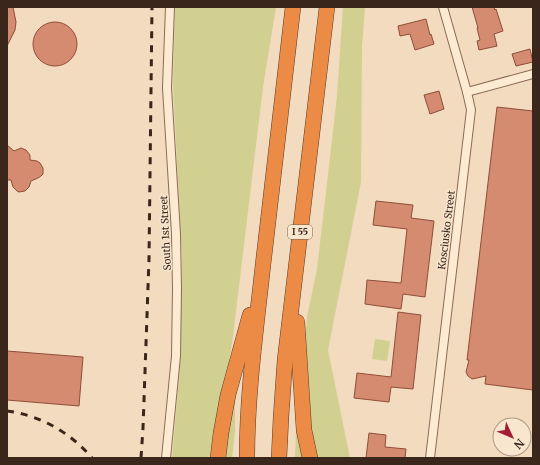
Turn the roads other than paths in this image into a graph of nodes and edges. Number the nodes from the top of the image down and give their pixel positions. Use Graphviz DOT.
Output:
graph roads {
  1 [pos="170,7"];
  2 [pos="293,7"];
  3 [pos="327,7"];
  4 [pos="443,7"];
  5 [pos="533,74"];
  6 [pos="467,92"];
  7 [pos="263,266"];
  8 [pos="294,283"];
  9 [pos="166,458"];
  10 [pos="218,458"];
  11 [pos="247,458"];
  12 [pos="280,458"];
  13 [pos="310,458"];
  14 [pos="430,458"];
  1 -- 9 [label="street, South 1st Street"];
  2 -- 7 [label="highway"];
  3 -- 8 [label="highway, I 55"];
  4 -- 6 [label="street, Kosciusko Street"];
  5 -- 6 [label="street"];
  6 -- 14 [label="street, Kosciusko Street"];
  7 -- 10 [label="highway"];
  7 -- 11 [label="highway"];
  8 -- 12 [label="highway, I 55"];
  8 -- 13 [label="highway"];
}
